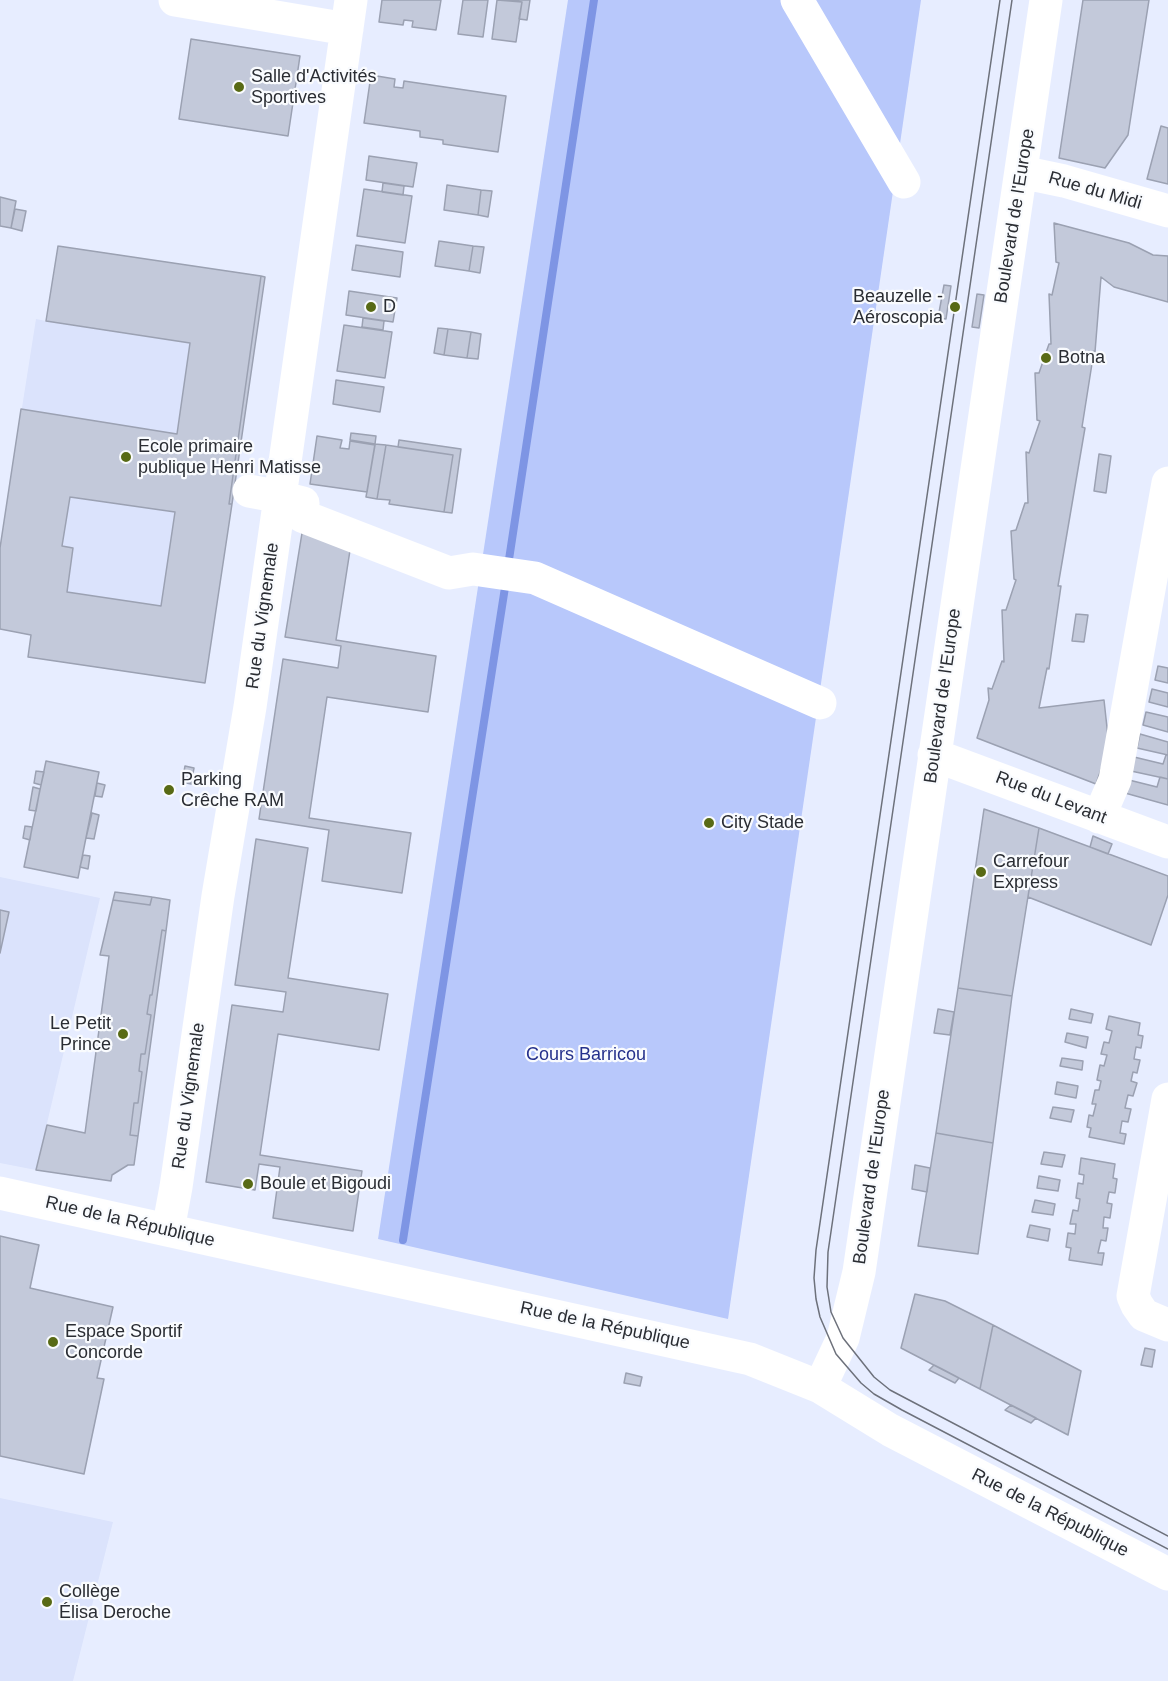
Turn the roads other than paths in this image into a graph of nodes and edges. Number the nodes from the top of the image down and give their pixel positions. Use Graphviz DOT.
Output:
graph roads {
  1 [pos="175,0"];
  2 [pos="797,0"];
  3 [pos="1046,0"];
  4 [pos="349,14"];
  5 [pos="1022,172"];
  6 [pos="904,182"];
  7 [pos="1168,211"];
  8 [pos="1168,483"];
  9 [pos="267,495"];
  10 [pos="820,703"];
  11 [pos="934,754"];
  12 [pos="1099,817"];
  13 [pos="1168,842"];
  14 [pos="1168,1099"];
  15 [pos="0,1193"];
  16 [pos="168,1230"];
  17 [pos="1168,1325"];
  18 [pos="820,1387"];
  19 [pos="1168,1574"];
  1 -- 4 [label="street"];
  2 -- 6 [label="street"];
  3 -- 5 [label="street, Boulevard de l'Europe"];
  4 -- 16 [label="street, Rue du Vignemale"];
  5 -- 7 [label="street, Rue du Midi"];
  5 -- 11 [label="street, Boulevard de l'Europe"];
  8 -- 12 [label="street"];
  9 -- 10 [label="street"];
  11 -- 12 [label="street, Rue du Levant"];
  11 -- 18 [label="street, Boulevard de l'Europe"];
  12 -- 13 [label="street, Rue du Levant"];
  14 -- 17 [label="street"];
  15 -- 16 [label="street, Rue de la République"];
  16 -- 18 [label="street, Rue de la République"];
  18 -- 19 [label="street, Rue de la République"];
}
